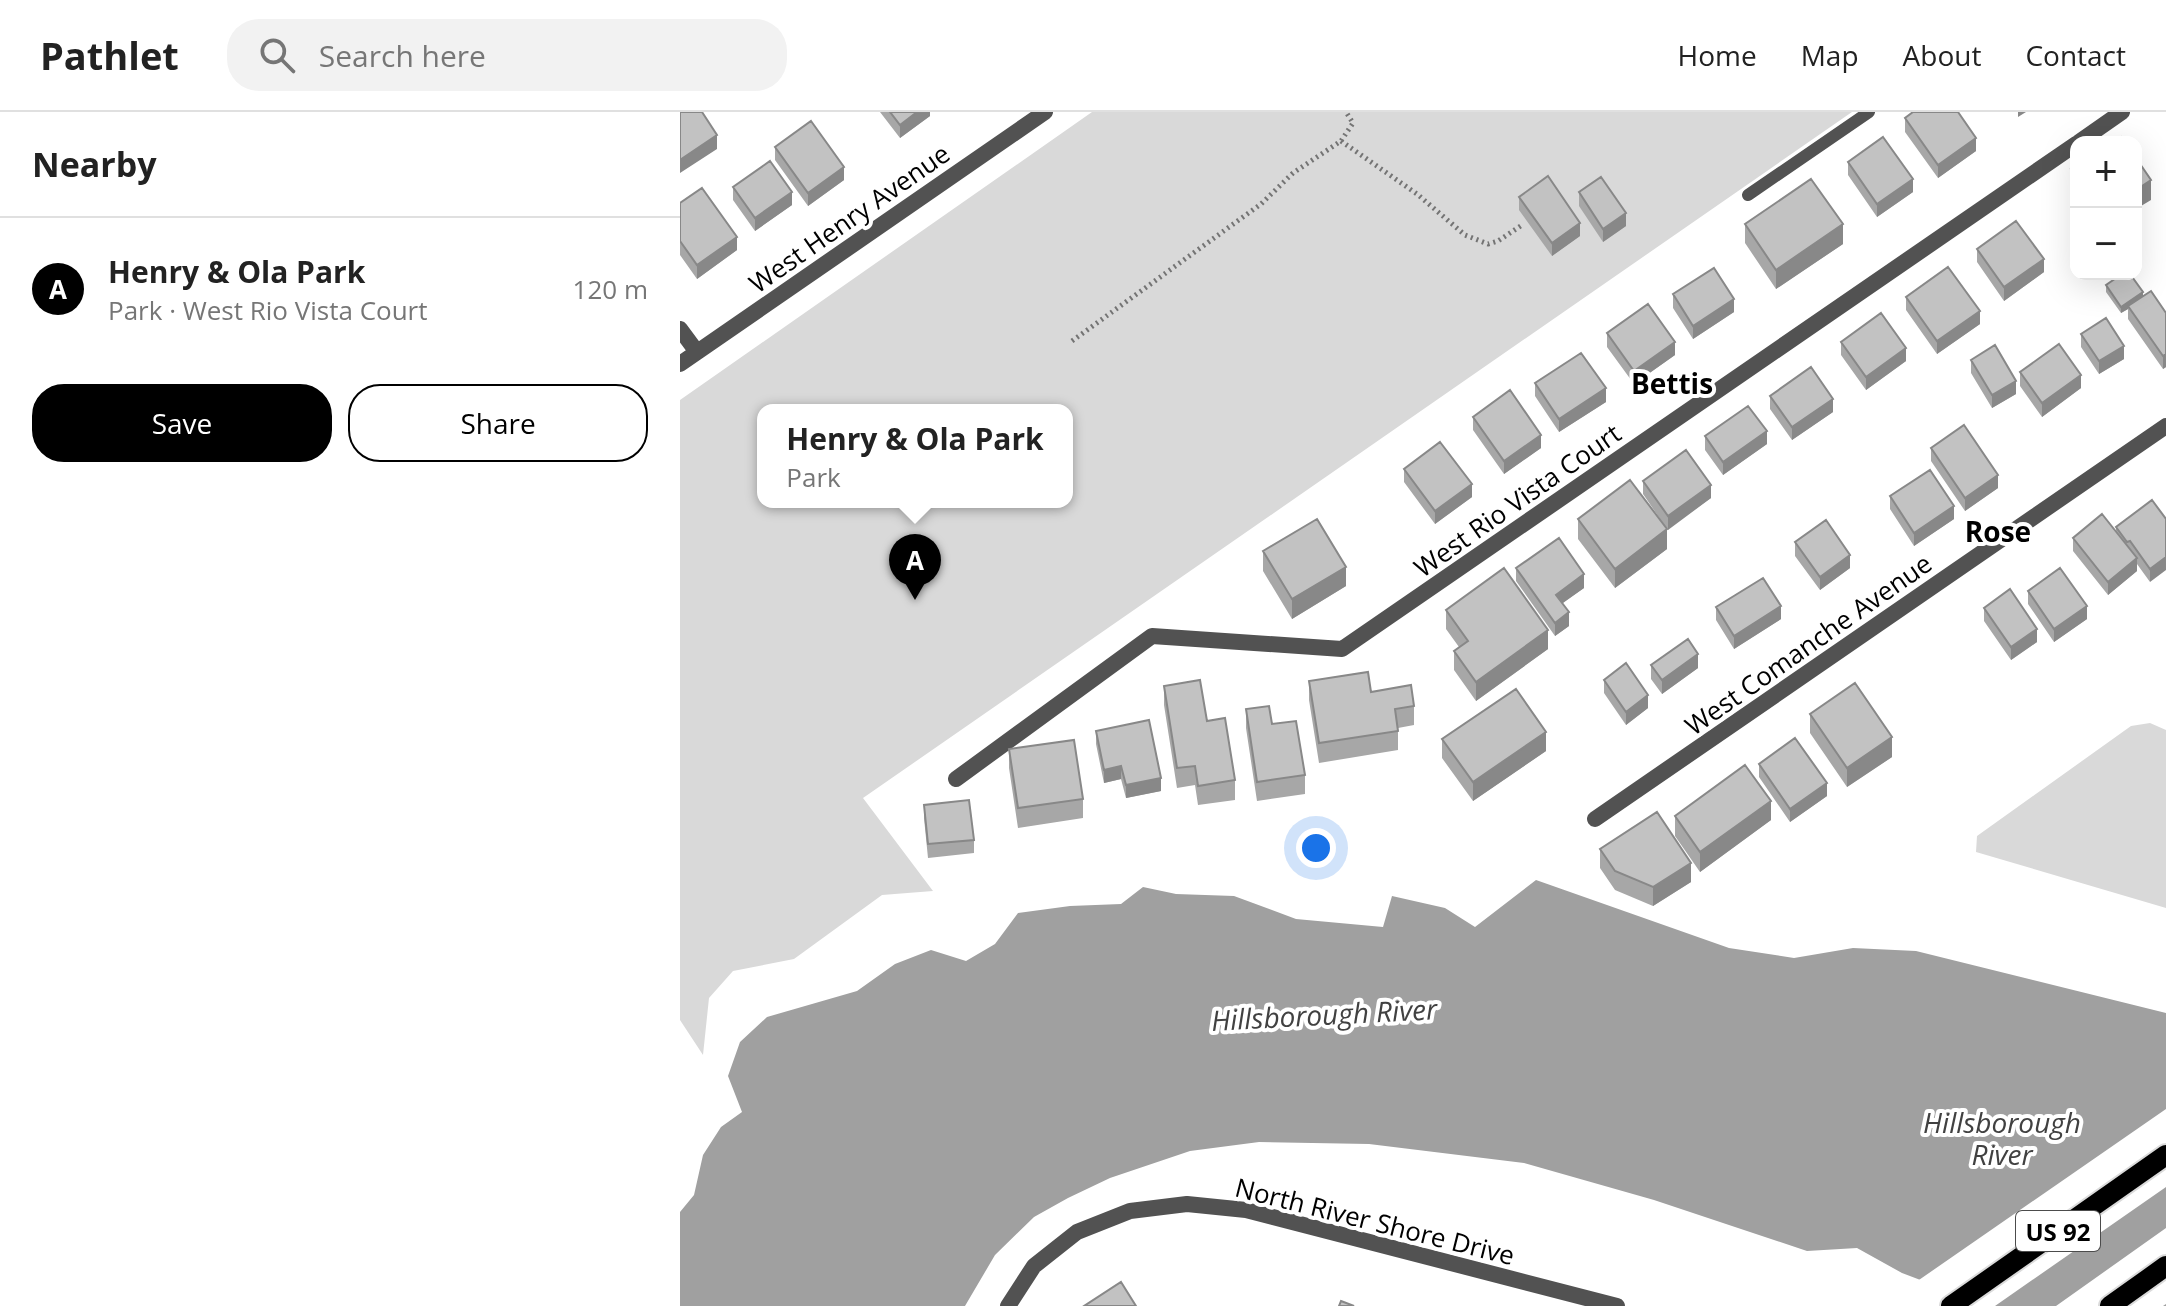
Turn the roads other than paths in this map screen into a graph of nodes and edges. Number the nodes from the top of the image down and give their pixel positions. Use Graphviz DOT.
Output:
graph roads {
  1 [pos="1045,112"];
  2 [pos="1869,112"];
  3 [pos="2122,112"];
  4 [pos="2087,136"];
  5 [pos="2070,148"];
  6 [pos="1748,195"];
  7 [pos="680,329"];
  8 [pos="697,352"];
  9 [pos="680,364"];
  10 [pos="2166,426"];
  11 [pos="956,779"];
  12 [pos="1595,819"];
  13 [pos="2166,1155"];
  14 [pos="2166,1266"];
  15 [pos="1581,1301"];
  16 [pos="1008,1306"];
  17 [pos="1617,1306"];
  18 [pos="1951,1306"];
  19 [pos="2110,1306"];
  1 -- 8 [label="street, West Henry Avenue"];
  2 -- 6 [label="lane"];
  3 -- 4 [label="street, West Rio Vista Court"];
  5 -- 11 [label="street, West Rio Vista Court"];
  7 -- 8 [label="street"];
  8 -- 9 [label="street, West Henry Avenue"];
  10 -- 12 [label="street, West Comanche Avenue"];
  13 -- 18 [label="main road, US 92"];
  14 -- 19 [label="main road"];
  15 -- 16 [label="street, North River Shore Drive"];
  15 -- 17 [label="street, North River Shore Drive"];
}
